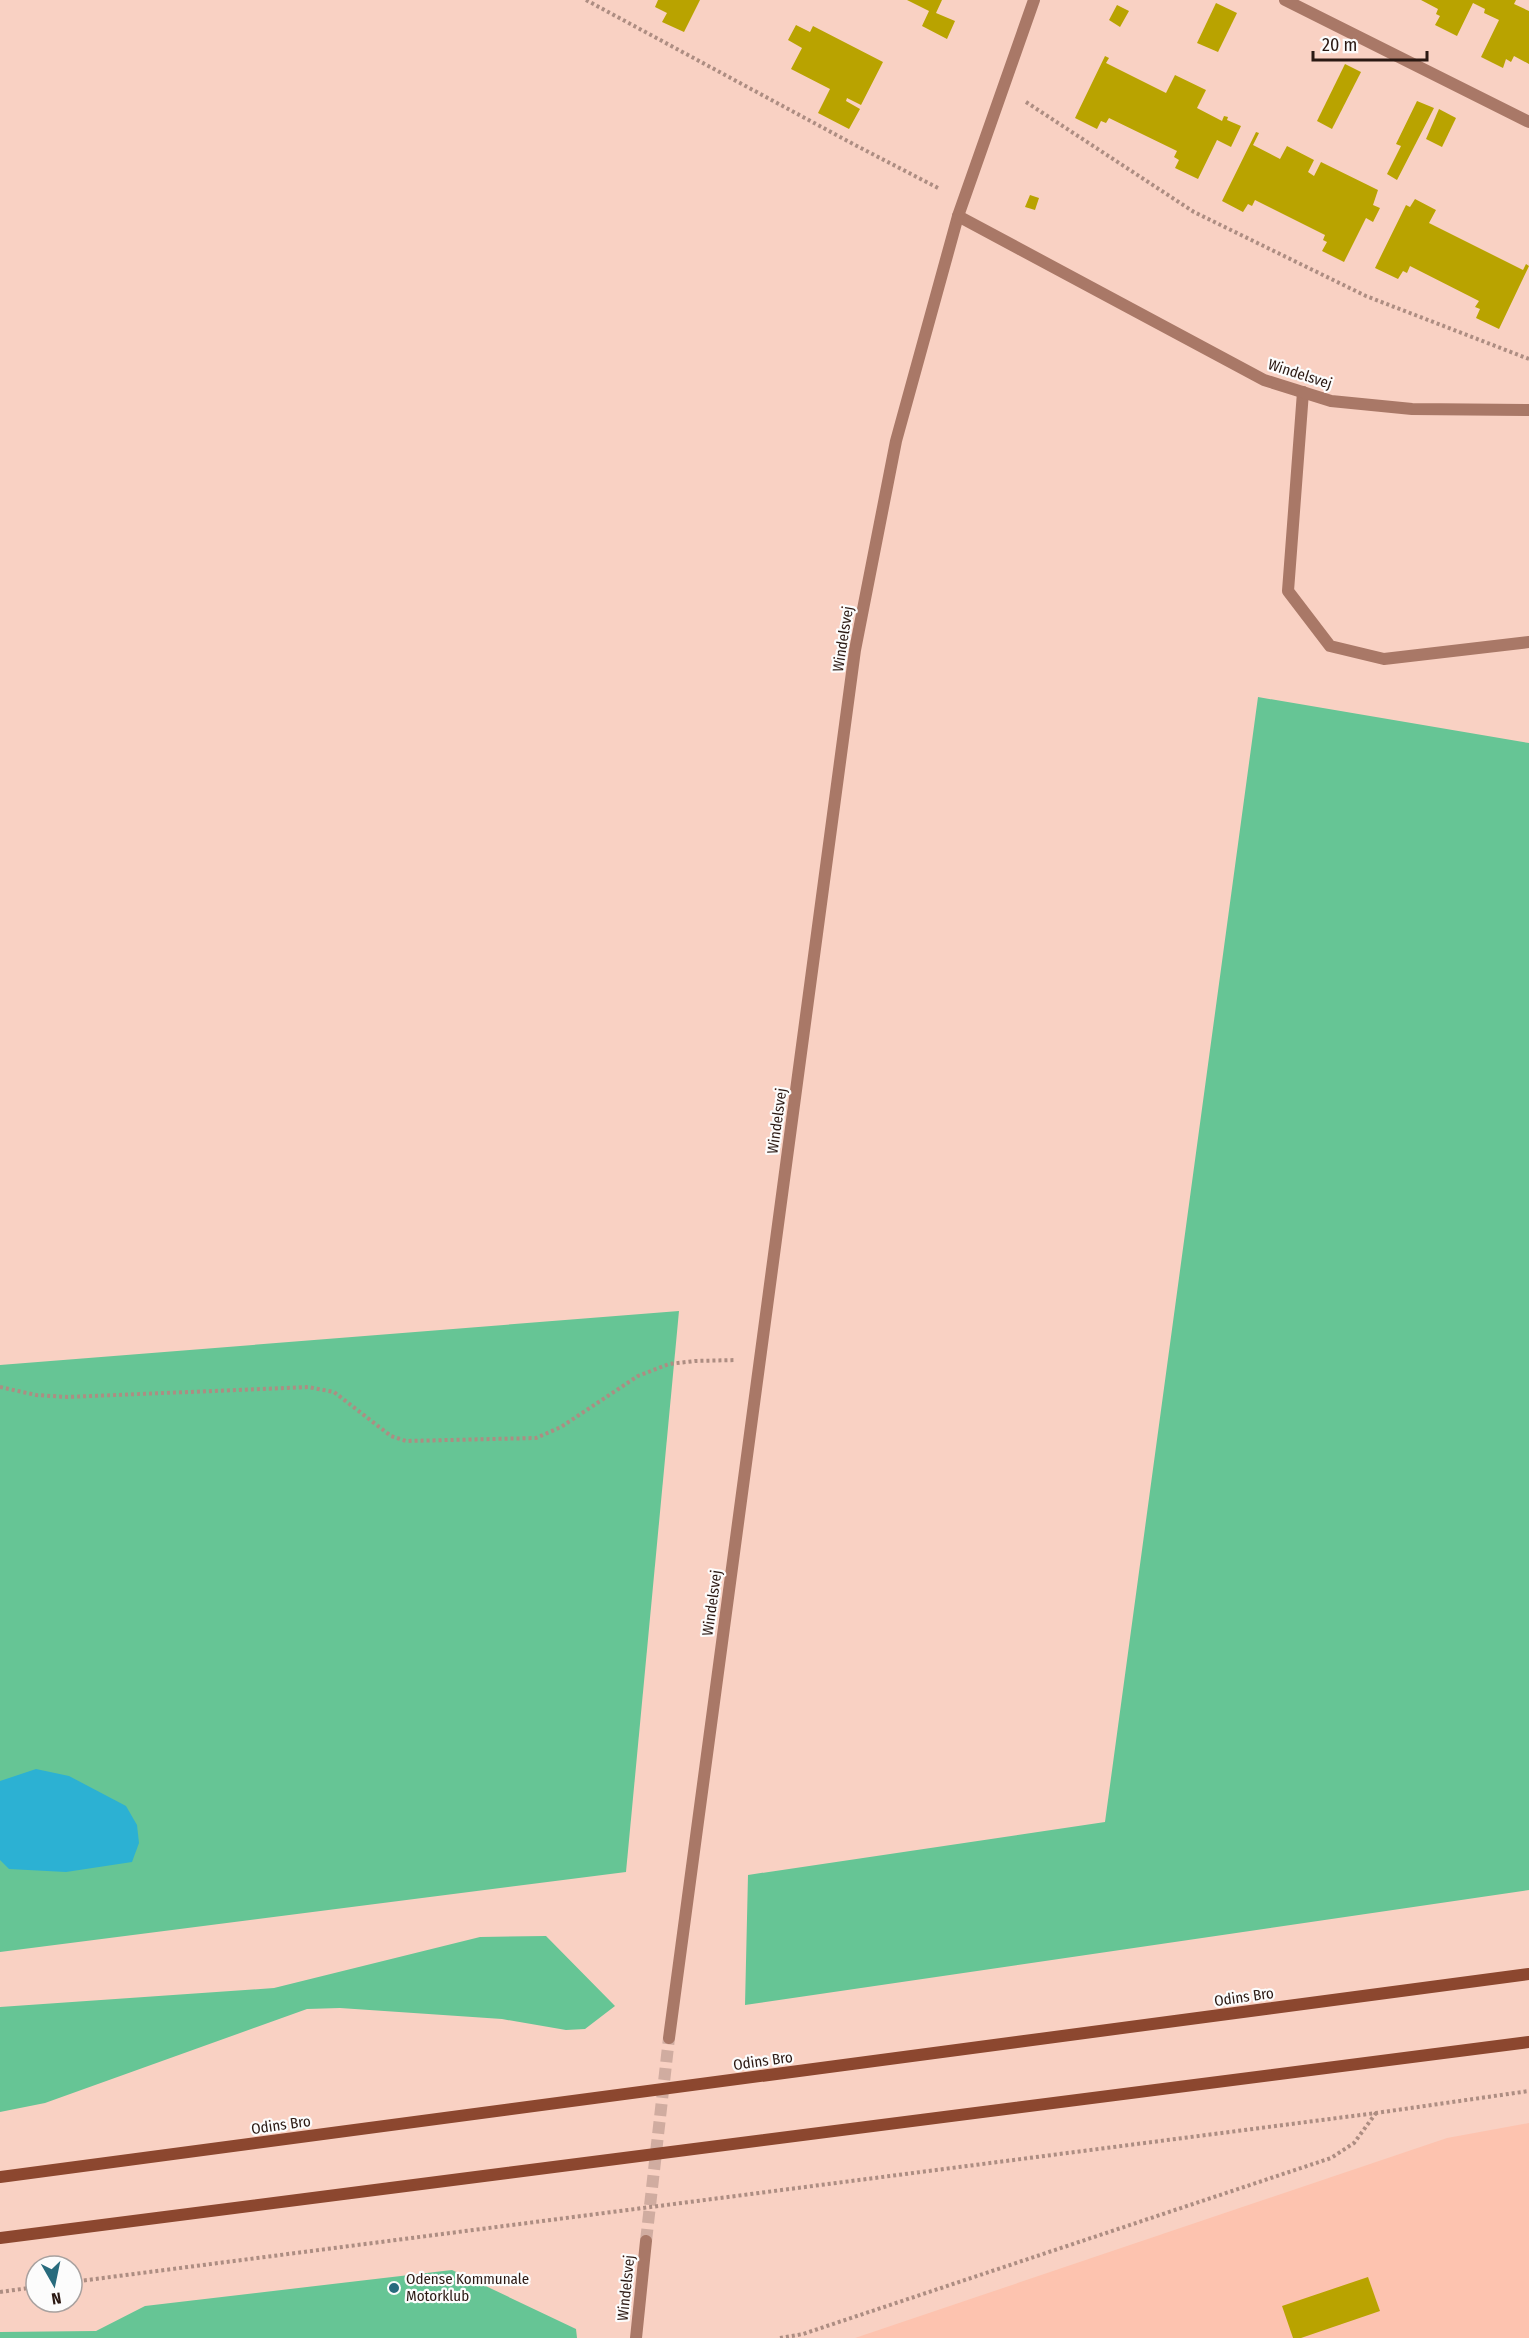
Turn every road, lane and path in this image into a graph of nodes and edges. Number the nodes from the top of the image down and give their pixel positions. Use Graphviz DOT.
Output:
graph roads {
  1 [pos="586,0"];
  2 [pos="1034,0"];
  3 [pos="1284,0"];
  4 [pos="1003,87"];
  5 [pos="1529,122"];
  6 [pos="963,200"];
  7 [pos="958,216"];
  8 [pos="1529,359"];
  9 [pos="1303,392"];
  10 [pos="1529,410"];
  11 [pos="1529,642"];
  12 [pos="760,1359"];
  13 [pos="0,1387"];
  14 [pos="1529,1974"];
  15 [pos="669,2038"];
  16 [pos="1529,2042"];
  17 [pos="1529,2091"];
  18 [pos="1376,2113"];
  19 [pos="0,2177"];
  20 [pos="0,2238"];
  21 [pos="646,2241"];
  22 [pos="84,2280"];
  23 [pos="24,2289"];
  24 [pos="0,2292"];
  25 [pos="636,2338"];
  26 [pos="780,2338"];
  1 -- 6 [label="path"];
  2 -- 4 [label="street, Windelsvej"];
  3 -- 5 [label="street"];
  4 -- 6 [label="street, Windelsvej"];
  4 -- 8 [label="path"];
  6 -- 7 [label="street, Windelsvej"];
  7 -- 9 [label="street, Windelsvej"];
  7 -- 12 [label="street, Windelsvej"];
  9 -- 10 [label="street, Windelsvej"];
  9 -- 11 [label="street"];
  12 -- 13 [label="path"];
  12 -- 15 [label="street, Windelsvej"];
  14 -- 19 [label="main road, Odins Bro"];
  16 -- 20 [label="main road"];
  17 -- 18 [label="path"];
  18 -- 22 [label="path"];
  18 -- 26 [label="path"];
  21 -- 25 [label="street, Windelsvej"];
  23 -- 24 [label="path"];
}
